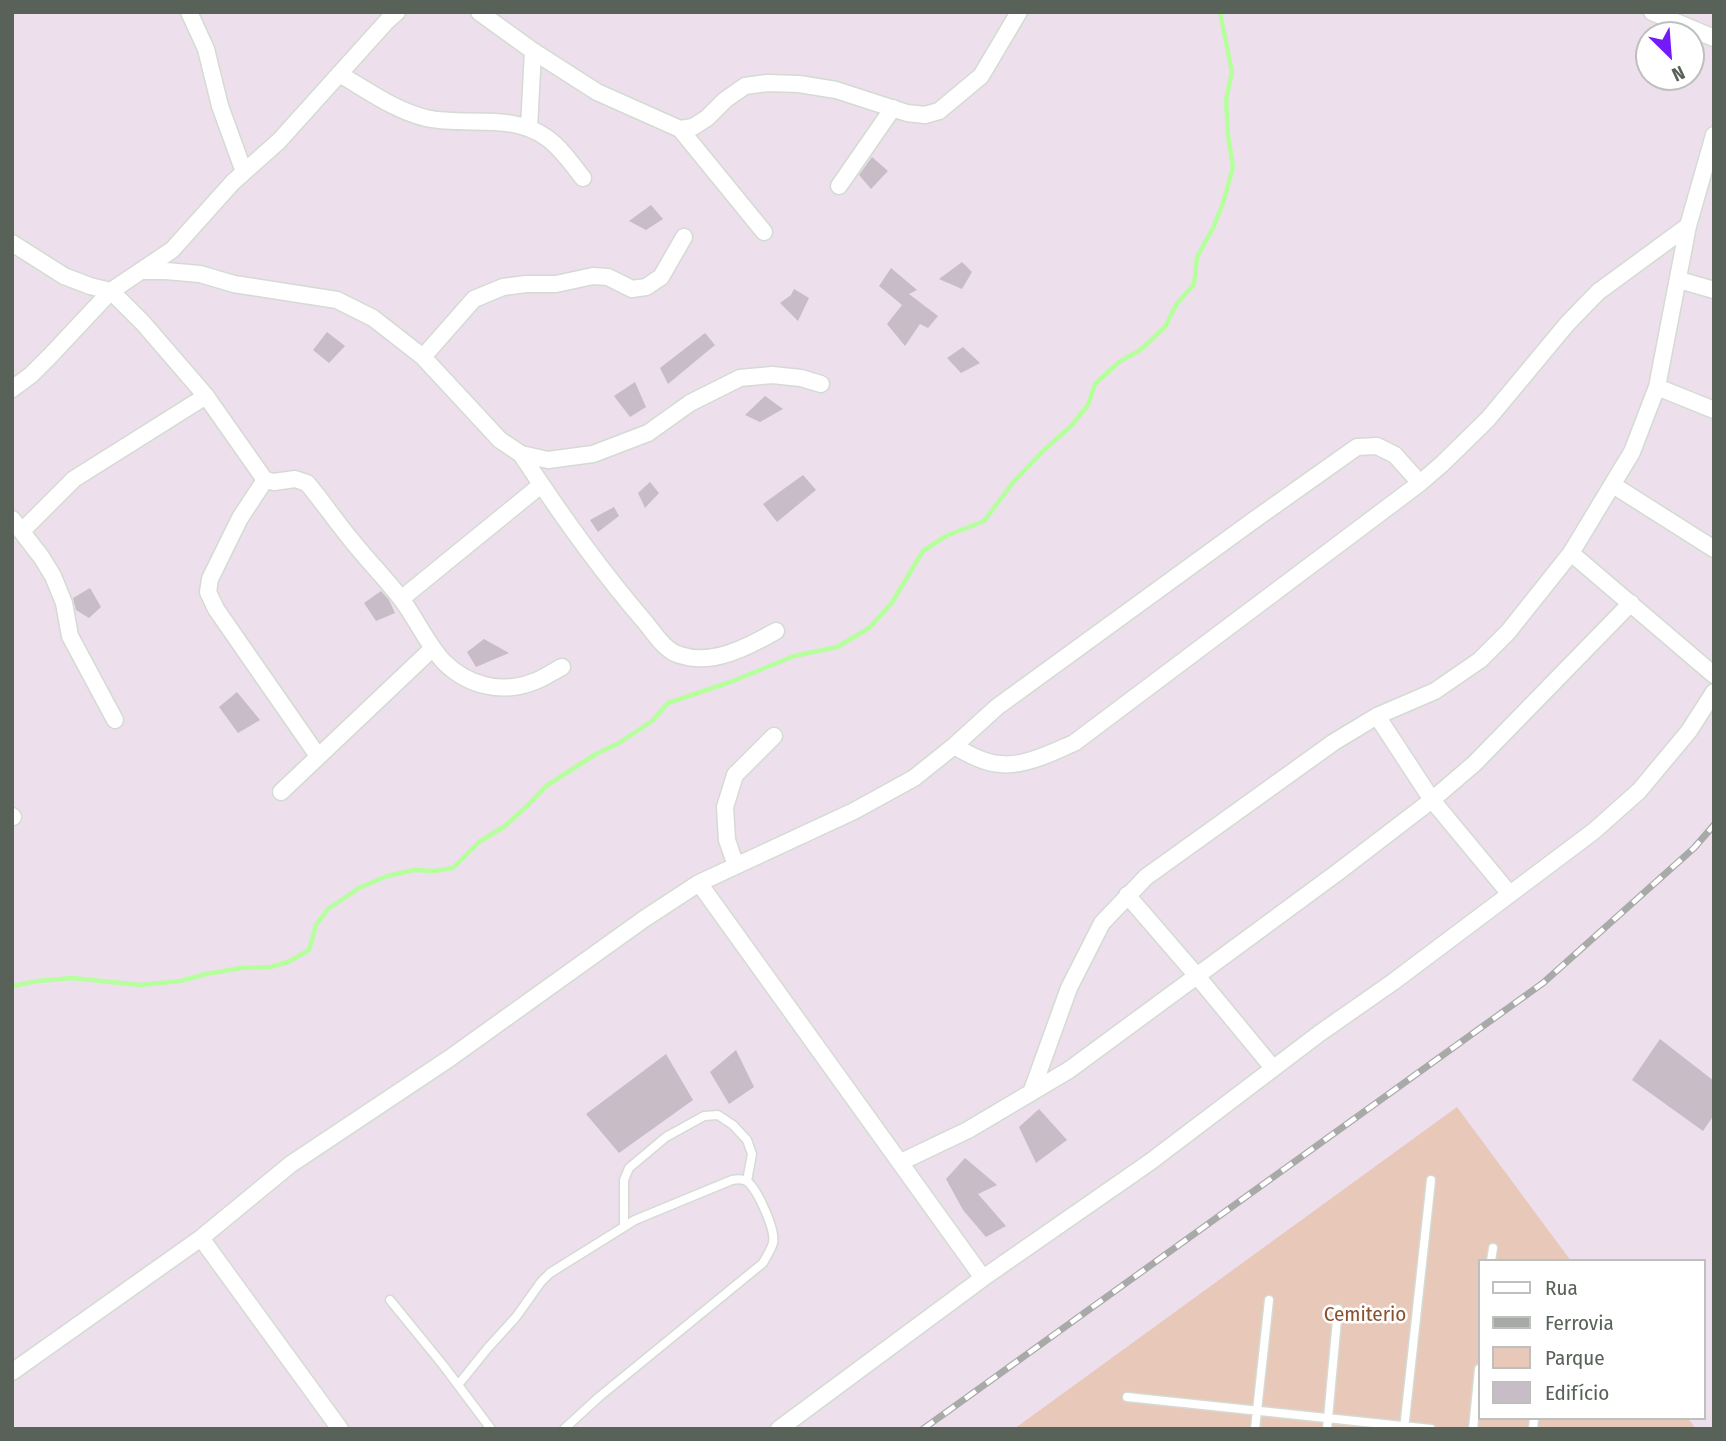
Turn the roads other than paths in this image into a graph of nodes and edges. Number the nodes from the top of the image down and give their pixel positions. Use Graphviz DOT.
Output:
graph roads {
  1 [pos="189,12"];
  2 [pos="397,12"];
  3 [pos="479,12"];
  4 [pos="1019,12"];
  5 [pos="1652,12"];
  6 [pos="1714,38"];
  7 [pos="533,51"];
  8 [pos="339,74"];
  9 [pos="893,108"];
  10 [pos="529,128"];
  11 [pos="680,129"];
  12 [pos="1714,135"];
  13 [pos="1709,169"];
  14 [pos="244,172"];
  15 [pos="583,178"];
  16 [pos="839,187"];
  17 [pos="1688,226"];
  18 [pos="764,232"];
  19 [pos="684,237"];
  20 [pos="12,243"];
  21 [pos="141,271"];
  22 [pos="1679,280"];
  23 [pos="1714,290"];
  24 [pos="111,291"];
  25 [pos="423,357"];
  26 [pos="821,384"];
  27 [pos="1657,387"];
  28 [pos="12,389"];
  29 [pos="206,396"];
  30 [pos="1714,410"];
  31 [pos="521,454"];
  32 [pos="265,480"];
  33 [pos="1420,483"];
  34 [pos="541,485"];
  35 [pos="1613,485"];
  36 [pos="15,526"];
  37 [pos="1714,549"];
  38 [pos="1571,553"];
  39 [pos="401,599"];
  40 [pos="1631,603"];
  41 [pos="776,631"];
  42 [pos="433,648"];
  43 [pos="562,667"];
  44 [pos="1714,675"];
  45 [pos="1714,691"];
  46 [pos="1377,716"];
  47 [pos="115,720"];
  48 [pos="774,736"];
  49 [pos="954,746"];
  50 [pos="318,756"];
  51 [pos="281,792"];
  52 [pos="1432,800"];
  53 [pos="736,866"];
  54 [pos="699,883"];
  55 [pos="1509,894"];
  56 [pos="1127,895"];
  57 [pos="1197,976"];
  58 [pos="1273,1068"];
  59 [pos="1031,1093"];
  60 [pos="901,1163"];
  61 [pos="1431,1180"];
  62 [pos="747,1181"];
  63 [pos="624,1227"];
  64 [pos="201,1238"];
  65 [pos="1493,1248"];
  66 [pos="1491,1259"];
  67 [pos="983,1278"];
  68 [pos="390,1300"];
  69 [pos="1269,1300"];
  70 [pos="1338,1310"];
  71 [pos="12,1372"];
  72 [pos="1478,1378"];
  73 [pos="458,1385"];
  74 [pos="1127,1397"];
  75 [pos="1257,1411"];
  76 [pos="1328,1418"];
  77 [pos="1404,1427"];
  78 [pos="340,1429"];
  79 [pos="491,1429"];
  80 [pos="564,1429"];
  81 [pos="779,1429"];
  82 [pos="1255,1429"];
  83 [pos="1327,1429"];
  84 [pos="1431,1429"];
  85 [pos="1472,1429"];
  1 -- 14 [label="street"];
  2 -- 8 [label="street"];
  3 -- 7 [label="street"];
  4 -- 9 [label="street"];
  5 -- 6 [label="street"];
  7 -- 10 [label="street"];
  7 -- 11 [label="street"];
  8 -- 10 [label="street"];
  8 -- 14 [label="street"];
  9 -- 11 [label="street"];
  9 -- 16 [label="street"];
  10 -- 15 [label="street"];
  11 -- 18 [label="street"];
  12 -- 13 [label="street"];
  13 -- 17 [label="street"];
  14 -- 21 [label="street"];
  17 -- 22 [label="street"];
  17 -- 33 [label="street"];
  19 -- 25 [label="street"];
  20 -- 24 [label="street"];
  21 -- 24 [label="street"];
  21 -- 25 [label="street"];
  22 -- 23 [label="street"];
  22 -- 27 [label="street"];
  24 -- 28 [label="street"];
  24 -- 29 [label="street"];
  25 -- 31 [label="street"];
  26 -- 31 [label="street"];
  27 -- 30 [label="street"];
  27 -- 35 [label="street"];
  29 -- 32 [label="street"];
  29 -- 36 [label="street"];
  31 -- 34 [label="street"];
  32 -- 39 [label="street"];
  32 -- 50 [label="street"];
  33 -- 49 [label="street"];
  33 -- 49 [label="street"];
  34 -- 39 [label="street"];
  34 -- 41 [label="street"];
  35 -- 37 [label="street"];
  35 -- 38 [label="street"];
  36 -- 47 [label="street"];
  38 -- 40 [label="street"];
  38 -- 46 [label="street"];
  39 -- 42 [label="street"];
  40 -- 44 [label="street"];
  40 -- 52 [label="street"];
  42 -- 43 [label="street"];
  42 -- 50 [label="street"];
  45 -- 55 [label="street"];
  46 -- 52 [label="street"];
  46 -- 56 [label="street"];
  48 -- 53 [label="street"];
  49 -- 53 [label="street"];
  50 -- 51 [label="street"];
  52 -- 55 [label="street"];
  52 -- 57 [label="street"];
  53 -- 54 [label="street"];
  54 -- 60 [label="street"];
  54 -- 64 [label="street"];
  55 -- 58 [label="street"];
  56 -- 57 [label="street"];
  56 -- 59 [label="street"];
  57 -- 58 [label="street"];
  57 -- 59 [label="street"];
  58 -- 67 [label="street"];
  59 -- 60 [label="street"];
  60 -- 67 [label="street"];
  61 -- 77 [label="lane"];
  62 -- 63 [label="lane"];
  62 -- 63 [label="lane"];
  62 -- 80 [label="lane"];
  63 -- 73 [label="lane"];
  64 -- 71 [label="street"];
  64 -- 78 [label="street"];
  65 -- 66 [label="lane"];
  67 -- 81 [label="street"];
  68 -- 73 [label="lane"];
  69 -- 75 [label="lane"];
  70 -- 76 [label="lane"];
  72 -- 85 [label="lane"];
  73 -- 79 [label="lane"];
  74 -- 75 [label="lane"];
  75 -- 76 [label="lane"];
  75 -- 82 [label="lane"];
  76 -- 77 [label="lane"];
  76 -- 83 [label="lane"];
  77 -- 84 [label="lane"];
}
